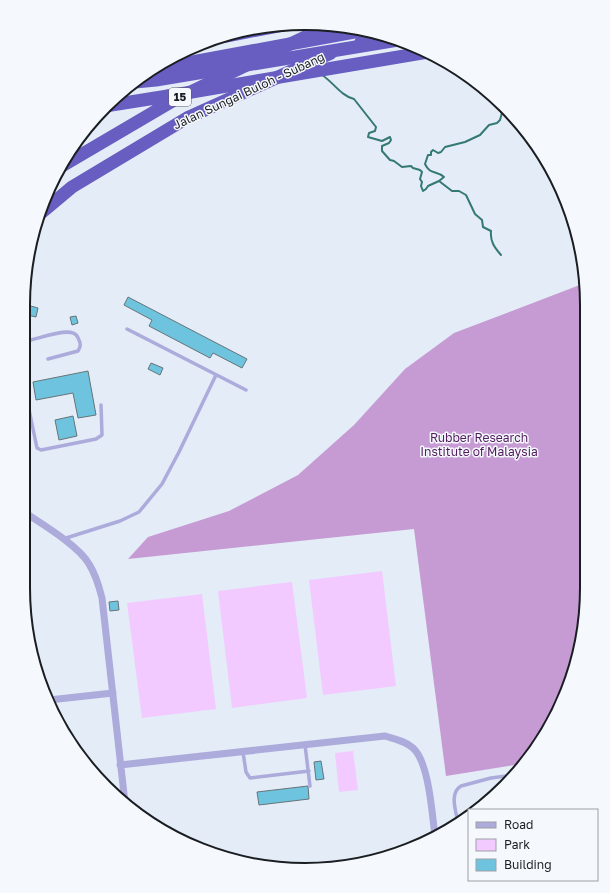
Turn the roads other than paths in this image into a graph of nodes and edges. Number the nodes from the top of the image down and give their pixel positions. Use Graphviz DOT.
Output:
graph roads {
  1 [pos="320,31"];
  2 [pos="348,33"];
  3 [pos="372,38"];
  4 [pos="385,42"];
  5 [pos="417,54"];
  6 [pos="169,66"];
  7 [pos="146,81"];
  8 [pos="118,104"];
  9 [pos="71,161"];
  10 [pos="72,186"];
  11 [pos="49,206"];
  12 [pos="46,213"];
  13 [pos="127,329"];
  14 [pos="30,340"];
  15 [pos="48,359"];
  16 [pos="216,375"];
  17 [pos="246,390"];
  18 [pos="101,405"];
  19 [pos="30,414"];
  20 [pos="30,516"];
  21 [pos="62,539"];
  22 [pos="112,693"];
  23 [pos="54,699"];
  24 [pos="305,745"];
  25 [pos="243,752"];
  26 [pos="120,765"];
  27 [pos="308,771"];
  28 [pos="505,776"];
  29 [pos="310,786"];
  30 [pos="124,795"];
  31 [pos="457,817"];
  32 [pos="434,831"];
  1 -- 9 [label="highway, Jalan Sungai Buloh - Subang / 15"];
  2 -- 6 [label="highway, bridge"];
  3 -- 10 [label="highway, Jalan Sungai Buloh - Subang / 15"];
  4 -- 7 [label="highway, bridge"];
  5 -- 8 [label="highway, bridge"];
  10 -- 11 [label="highway, Jalan Sungai Buloh - Subang / 15"];
  10 -- 12 [label="highway"];
  13 -- 16 [label="lane"];
  14 -- 15 [label="lane"];
  16 -- 17 [label="lane"];
  16 -- 21 [label="lane"];
  18 -- 19 [label="lane"];
  20 -- 21 [label="street"];
  21 -- 22 [label="street"];
  22 -- 23 [label="street"];
  22 -- 26 [label="street"];
  24 -- 25 [label="street"];
  24 -- 27 [label="lane"];
  24 -- 32 [label="street"];
  25 -- 26 [label="street"];
  25 -- 27 [label="lane"];
  26 -- 30 [label="street"];
  27 -- 29 [label="lane"];
  28 -- 31 [label="lane"];
}
